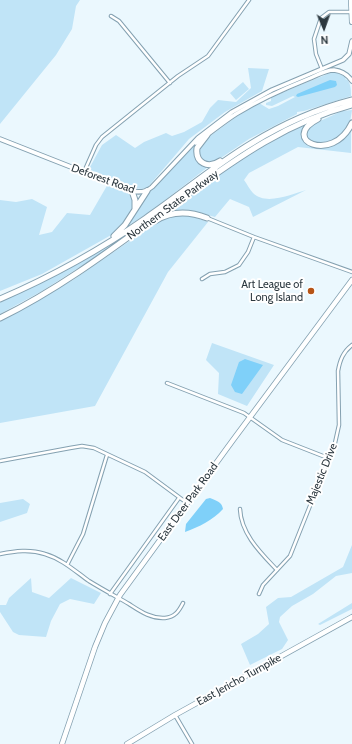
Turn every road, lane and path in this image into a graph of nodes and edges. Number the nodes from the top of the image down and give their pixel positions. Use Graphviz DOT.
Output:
graph roads {
  1 [pos="249,0"];
  2 [pos="352,0"];
  3 [pos="352,12"];
  4 [pos="110,16"];
  5 [pos="352,22"];
  6 [pos="352,41"];
  7 [pos="322,69"];
  8 [pos="352,81"];
  9 [pos="170,83"];
  10 [pos="352,100"];
  11 [pos="352,104"];
  12 [pos="340,105"];
  13 [pos="352,124"];
  14 [pos="207,135"];
  15 [pos="0,139"];
  16 [pos="191,146"];
  17 [pos="244,148"];
  18 [pos="84,172"];
  19 [pos="132,191"];
  20 [pos="147,191"];
  21 [pos="135,210"];
  22 [pos="207,218"];
  23 [pos="135,232"];
  24 [pos="254,237"];
  25 [pos="84,257"];
  26 [pos="352,272"];
  27 [pos="202,279"];
  28 [pos="352,280"];
  29 [pos="0,299"];
  30 [pos="0,318"];
  31 [pos="352,345"];
  32 [pos="167,383"];
  33 [pos="250,416"];
  34 [pos="107,455"];
  35 [pos="328,458"];
  36 [pos="0,461"];
  37 [pos="180,498"];
  38 [pos="187,503"];
  39 [pos="240,509"];
  40 [pos="0,554"];
  41 [pos="67,565"];
  42 [pos="278,570"];
  43 [pos="110,594"];
  44 [pos="259,594"];
  45 [pos="118,598"];
  46 [pos="183,603"];
  47 [pos="352,617"];
  48 [pos="174,715"];
  49 [pos="62,744"];
  50 [pos="127,744"];
  51 [pos="192,744"];
  1 -- 9 [label="street"];
  2 -- 3 [label="main road"];
  3 -- 5 [label="main road"];
  3 -- 7 [label="street"];
  4 -- 9 [label="street"];
  6 -- 7 [label="street, Deforest Road"];
  7 -- 16 [label="street, Deforest Road"];
  8 -- 14 [label="street, Deforest Road"];
  9 -- 18 [label="street"];
  10 -- 12 [label="highway, Northern State Parkway"];
  11 -- 12 [label="highway, Northern State Parkway"];
  12 -- 13 [label="highway"];
  12 -- 17 [label="highway, Northern State Parkway"];
  12 -- 23 [label="highway, Northern State Parkway"];
  14 -- 16 [label="street, Deforest Road"];
  14 -- 17 [label="highway"];
  15 -- 18 [label="street, Deforest Road"];
  16 -- 20 [label="street, Deforest Road"];
  17 -- 25 [label="highway, Northern State Parkway"];
  18 -- 19 [label="street, Deforest Road"];
  19 -- 20 [label="street, Deforest Road"];
  19 -- 21 [label="highway"];
  20 -- 21 [label="highway"];
  21 -- 25 [label="highway"];
  22 -- 23 [label="highway"];
  22 -- 24 [label="street"];
  23 -- 30 [label="highway, Northern State Parkway"];
  24 -- 26 [label="street"];
  24 -- 27 [label="street"];
  25 -- 29 [label="highway, Northern State Parkway"];
  28 -- 33 [label="main road, East Deer Park Road"];
  31 -- 35 [label="street, Majestic Drive"];
  32 -- 33 [label="street"];
  33 -- 35 [label="street"];
  33 -- 38 [label="main road, East Deer Park Road"];
  34 -- 36 [label="street"];
  34 -- 37 [label="street"];
  34 -- 41 [label="street"];
  35 -- 42 [label="street, Majestic Drive"];
  37 -- 38 [label="street"];
  37 -- 43 [label="street"];
  38 -- 45 [label="main road, East Deer Park Road"];
  39 -- 42 [label="street"];
  40 -- 41 [label="street"];
  41 -- 43 [label="street"];
  42 -- 44 [label="street, Majestic Drive"];
  43 -- 45 [label="street"];
  45 -- 46 [label="street"];
  45 -- 49 [label="main road, East Deer Park Road"];
  47 -- 48 [label="main road, East Jericho Turnpike"];
  48 -- 50 [label="main road, East Jericho Turnpike"];
  48 -- 51 [label="street"];
}
